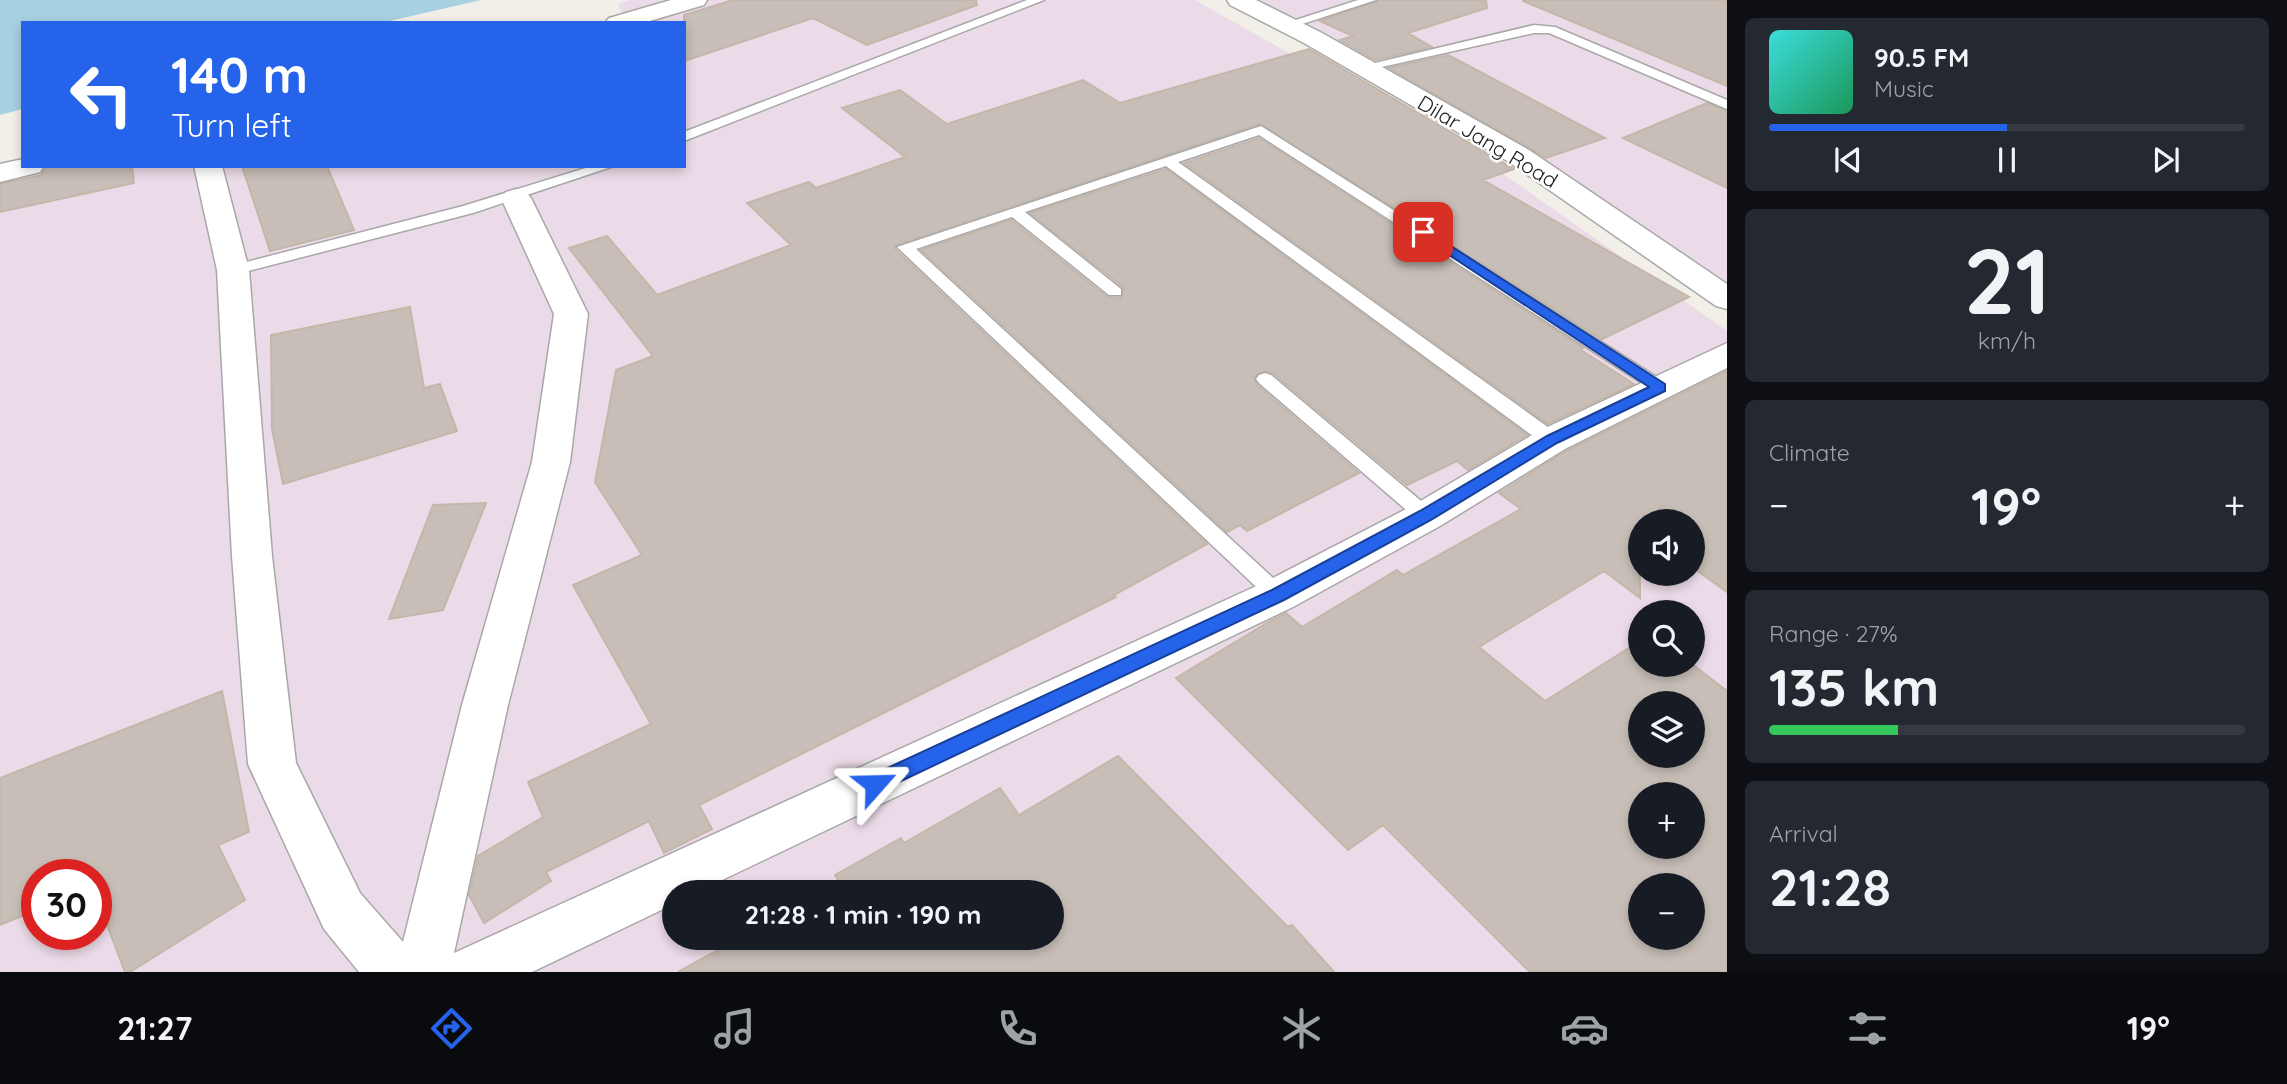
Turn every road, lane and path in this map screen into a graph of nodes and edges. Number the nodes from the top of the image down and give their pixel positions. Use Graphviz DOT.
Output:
graph roads {
  1 [pos="696,0"];
  2 [pos="1038,0"];
  3 [pos="1238,0"];
  4 [pos="1370,0"];
  5 [pos="624,21"];
  6 [pos="1286,25"];
  7 [pos="1364,67"];
  8 [pos="1727,105"];
  9 [pos="686,136"];
  10 [pos="1167,160"];
  11 [pos="21,168"];
  12 [pos="208,168"];
  13 [pos="601,168"];
  14 [pos="0,173"];
  15 [pos="516,198"];
  16 [pos="1014,211"];
  17 [pos="233,270"];
  18 [pos="1115,292"];
  19 [pos="1727,299"];
  20 [pos="1727,354"];
  21 [pos="1265,379"];
  22 [pos="1660,387"];
  23 [pos="1552,440"];
  24 [pos="1426,516"];
  25 [pos="1278,595"];
  26 [pos="394,972"];
  27 [pos="423,972"];
  28 [pos="473,972"];
  1 -- 5 [label="street"];
  2 -- 9 [label="lane"];
  3 -- 6 [label="street, Dilar Jang Road"];
  4 -- 6 [label="lane"];
  6 -- 7 [label="street, Dilar Jang Road"];
  7 -- 8 [label="lane"];
  7 -- 19 [label="street, Dilar Jang Road"];
  10 -- 16 [label="lane"];
  10 -- 22 [label="lane"];
  10 -- 23 [label="lane"];
  11 -- 14 [label="street"];
  12 -- 17 [label="street"];
  13 -- 15 [label="lane"];
  15 -- 17 [label="lane"];
  15 -- 27 [label="street"];
  16 -- 18 [label="lane"];
  16 -- 25 [label="lane"];
  17 -- 26 [label="street"];
  20 -- 22 [label="street"];
  21 -- 24 [label="lane"];
  22 -- 23 [label="street"];
  23 -- 24 [label="street"];
  24 -- 25 [label="street"];
  25 -- 28 [label="street"];
}
